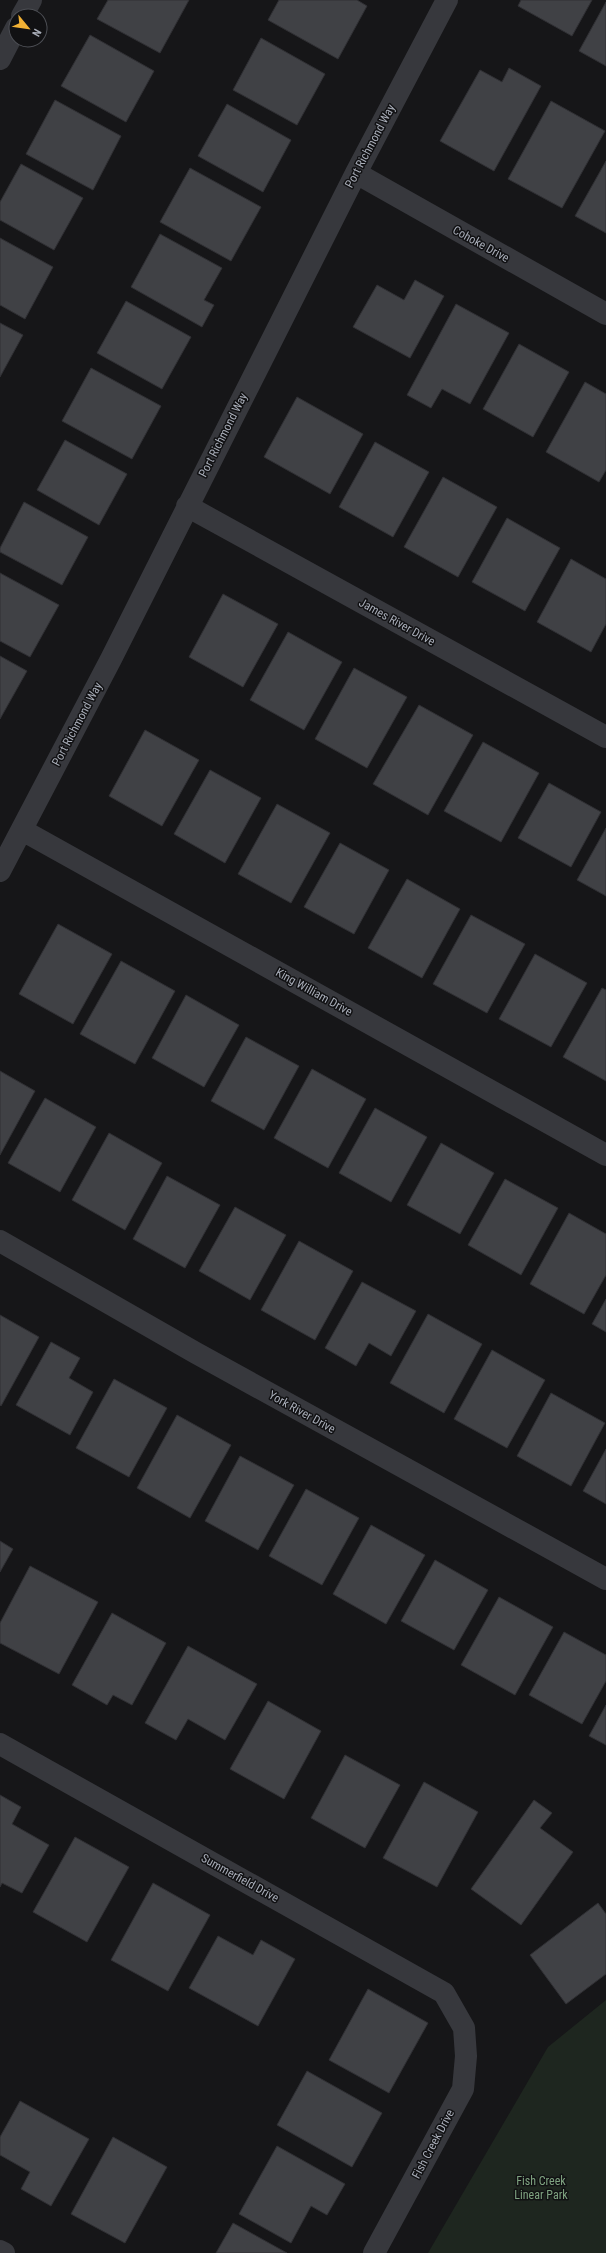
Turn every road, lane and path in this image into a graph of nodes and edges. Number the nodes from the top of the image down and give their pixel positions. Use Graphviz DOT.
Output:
graph roads {
  1 [pos="447,0"];
  2 [pos="8,44"];
  3 [pos="0,59"];
  4 [pos="356,173"];
  5 [pos="606,314"];
  6 [pos="187,506"];
  7 [pos="606,737"];
  8 [pos="22,830"];
  9 [pos="0,871"];
  10 [pos="606,1155"];
  11 [pos="0,1241"];
  12 [pos="606,1579"];
  13 [pos="0,1744"];
  14 [pos="464,2028"];
  15 [pos="0,2251"];
  16 [pos="4,2253"];
  17 [pos="374,2253"];
  1 -- 4 [label="street, Port Richmond Way"];
  2 -- 3 [label="street"];
  4 -- 5 [label="street, Cohoke Drive"];
  4 -- 6 [label="street, Port Richmond Way"];
  6 -- 7 [label="street, James River Drive"];
  6 -- 8 [label="street, Port Richmond Way"];
  8 -- 9 [label="street, Port Richmond Way"];
  8 -- 10 [label="street, King William Drive"];
  11 -- 12 [label="street, York River Drive"];
  13 -- 14 [label="street, Summerfield Drive"];
  14 -- 17 [label="street, Fish Creek Drive"];
  15 -- 16 [label="street"];
}
